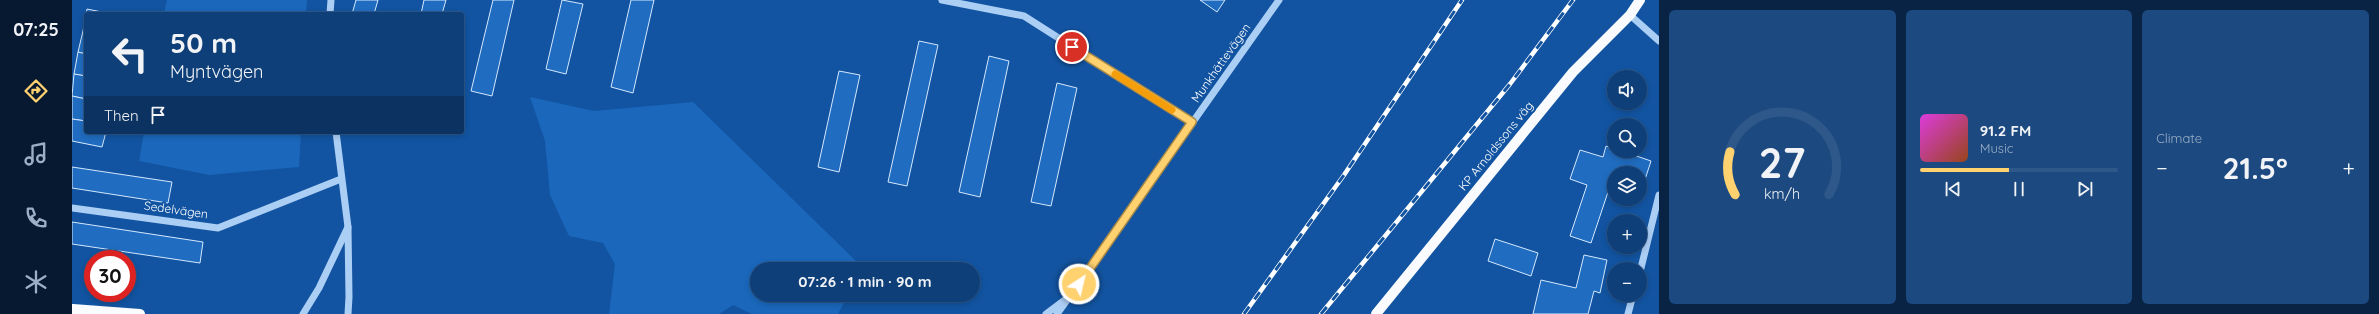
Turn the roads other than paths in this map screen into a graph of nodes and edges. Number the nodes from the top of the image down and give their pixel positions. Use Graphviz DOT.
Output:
graph roads {
  1 [pos="331,0"];
  2 [pos="942,0"];
  3 [pos="1279,0"];
  4 [pos="1640,0"];
  5 [pos="330,12"];
  6 [pos="1630,15"];
  7 [pos="1659,41"];
  8 [pos="1192,122"];
  9 [pos="336,134"];
  10 [pos="341,179"];
  11 [pos="1659,195"];
  12 [pos="72,208"];
  13 [pos="348,227"];
  14 [pos="1642,262"];
  15 [pos="1070,296"];
  16 [pos="1631,302"];
  17 [pos="73,308"];
  18 [pos="94,314"];
  19 [pos="140,314"];
  20 [pos="303,314"];
  21 [pos="348,314"];
  22 [pos="1046,314"];
  23 [pos="1057,314"];
  24 [pos="1376,314"];
  25 [pos="1628,314"];
  1 -- 5 [label="street"];
  2 -- 8 [label="street"];
  3 -- 8 [label="street, Munkhättevägen"];
  4 -- 6 [label="main road, KP Arnoldssons väg"];
  6 -- 7 [label="street"];
  6 -- 24 [label="main road, KP Arnoldssons väg"];
  8 -- 15 [label="street, Munkhättevägen"];
  9 -- 10 [label="street"];
  10 -- 12 [label="street, Sedelvägen"];
  10 -- 13 [label="street"];
  11 -- 14 [label="street"];
  13 -- 20 [label="street"];
  13 -- 21 [label="street"];
  15 -- 22 [label="street, Munkhättevägen"];
  15 -- 23 [label="street, Munkhättevägen"];
  16 -- 25 [label="street"];
  17 -- 18 [label="main road"];
  17 -- 19 [label="main road"];
}
